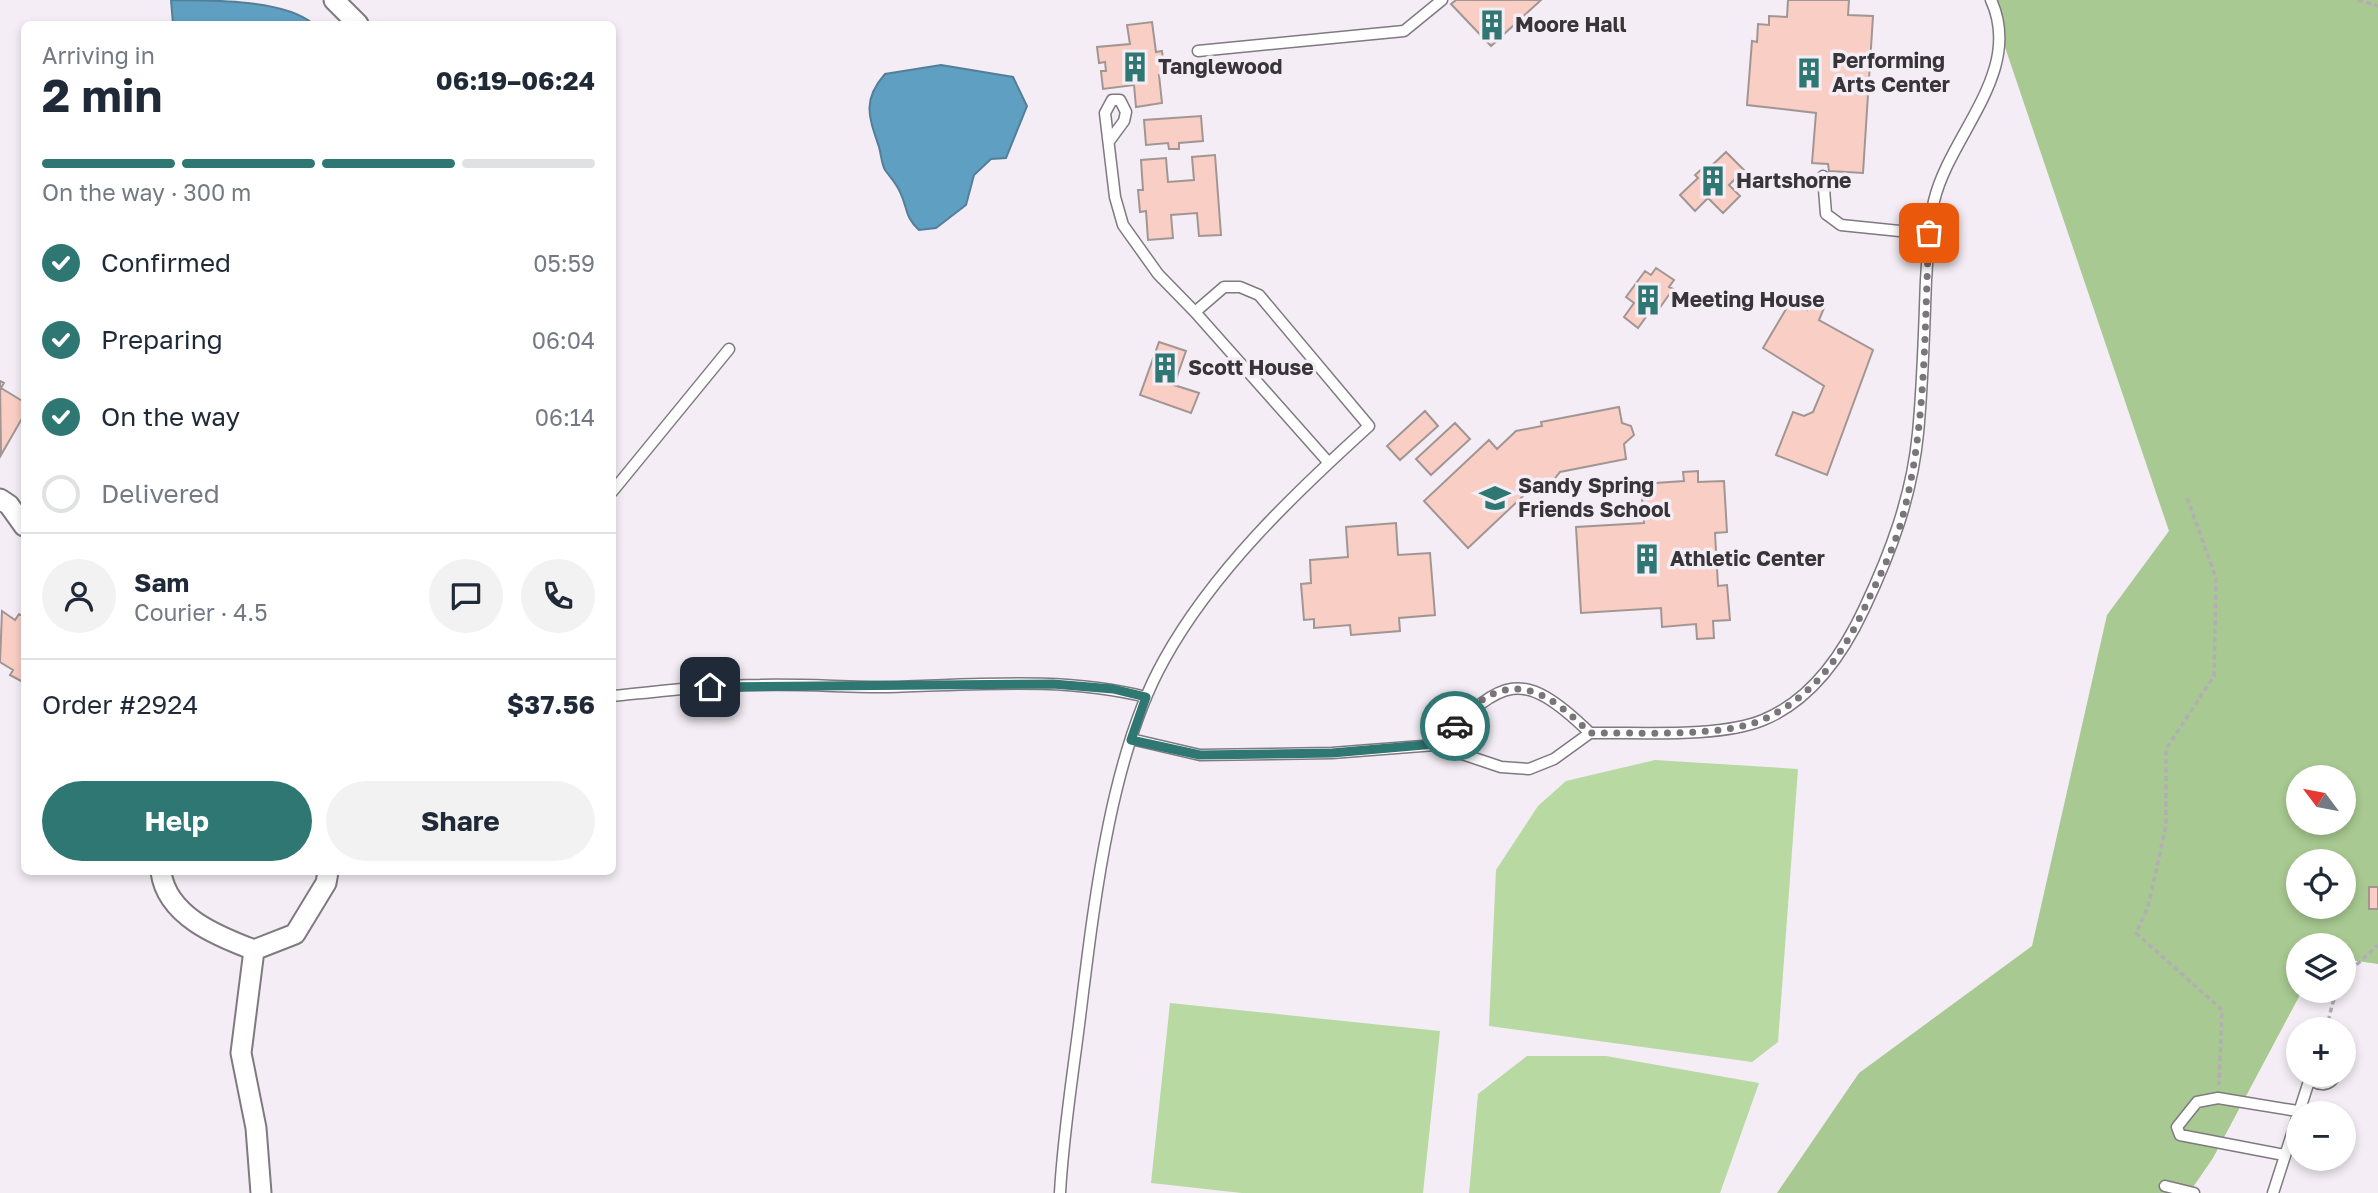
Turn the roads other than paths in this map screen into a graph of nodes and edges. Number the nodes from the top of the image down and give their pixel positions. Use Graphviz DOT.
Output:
graph roads {
  1 [pos="334,0"];
  2 [pos="1441,0"];
  3 [pos="1991,0"];
  4 [pos="355,21"];
  5 [pos="1198,51"];
  6 [pos="1110,141"];
  7 [pos="1823,176"];
  8 [pos="1929,233"];
  9 [pos="1195,312"];
  10 [pos="729,349"];
  11 [pos="1329,463"];
  12 [pos="616,487"];
  13 [pos="0,499"];
  14 [pos="21,522"];
  15 [pos="616,696"];
  16 [pos="1146,697"];
  17 [pos="1590,733"];
  18 [pos="1131,740"];
  19 [pos="1435,744"];
  20 [pos="162,875"];
  21 [pos="327,875"];
  22 [pos="254,950"];
  23 [pos="2286,1109"];
  24 [pos="2286,1148"];
  25 [pos="2284,1155"];
  26 [pos="2165,1186"];
  27 [pos="261,1193"];
  28 [pos="1060,1193"];
  29 [pos="2194,1193"];
  30 [pos="2273,1193"];
  1 -- 4 [label="street"];
  2 -- 5 [label="lane"];
  3 -- 8 [label="lane"];
  6 -- 9 [label="lane"];
  7 -- 8 [label="lane"];
  8 -- 17 [label="lane"];
  9 -- 11 [label="lane"];
  9 -- 11 [label="lane"];
  10 -- 12 [label="lane"];
  11 -- 16 [label="lane"];
  13 -- 14 [label="street"];
  15 -- 16 [label="lane"];
  16 -- 18 [label="lane"];
  17 -- 19 [label="lane"];
  17 -- 19 [label="lane"];
  18 -- 19 [label="lane"];
  18 -- 28 [label="lane"];
  20 -- 22 [label="street"];
  21 -- 22 [label="street"];
  22 -- 27 [label="street"];
  23 -- 25 [label="lane"];
  24 -- 25 [label="lane"];
  25 -- 30 [label="lane"];
  26 -- 29 [label="lane"];
}
